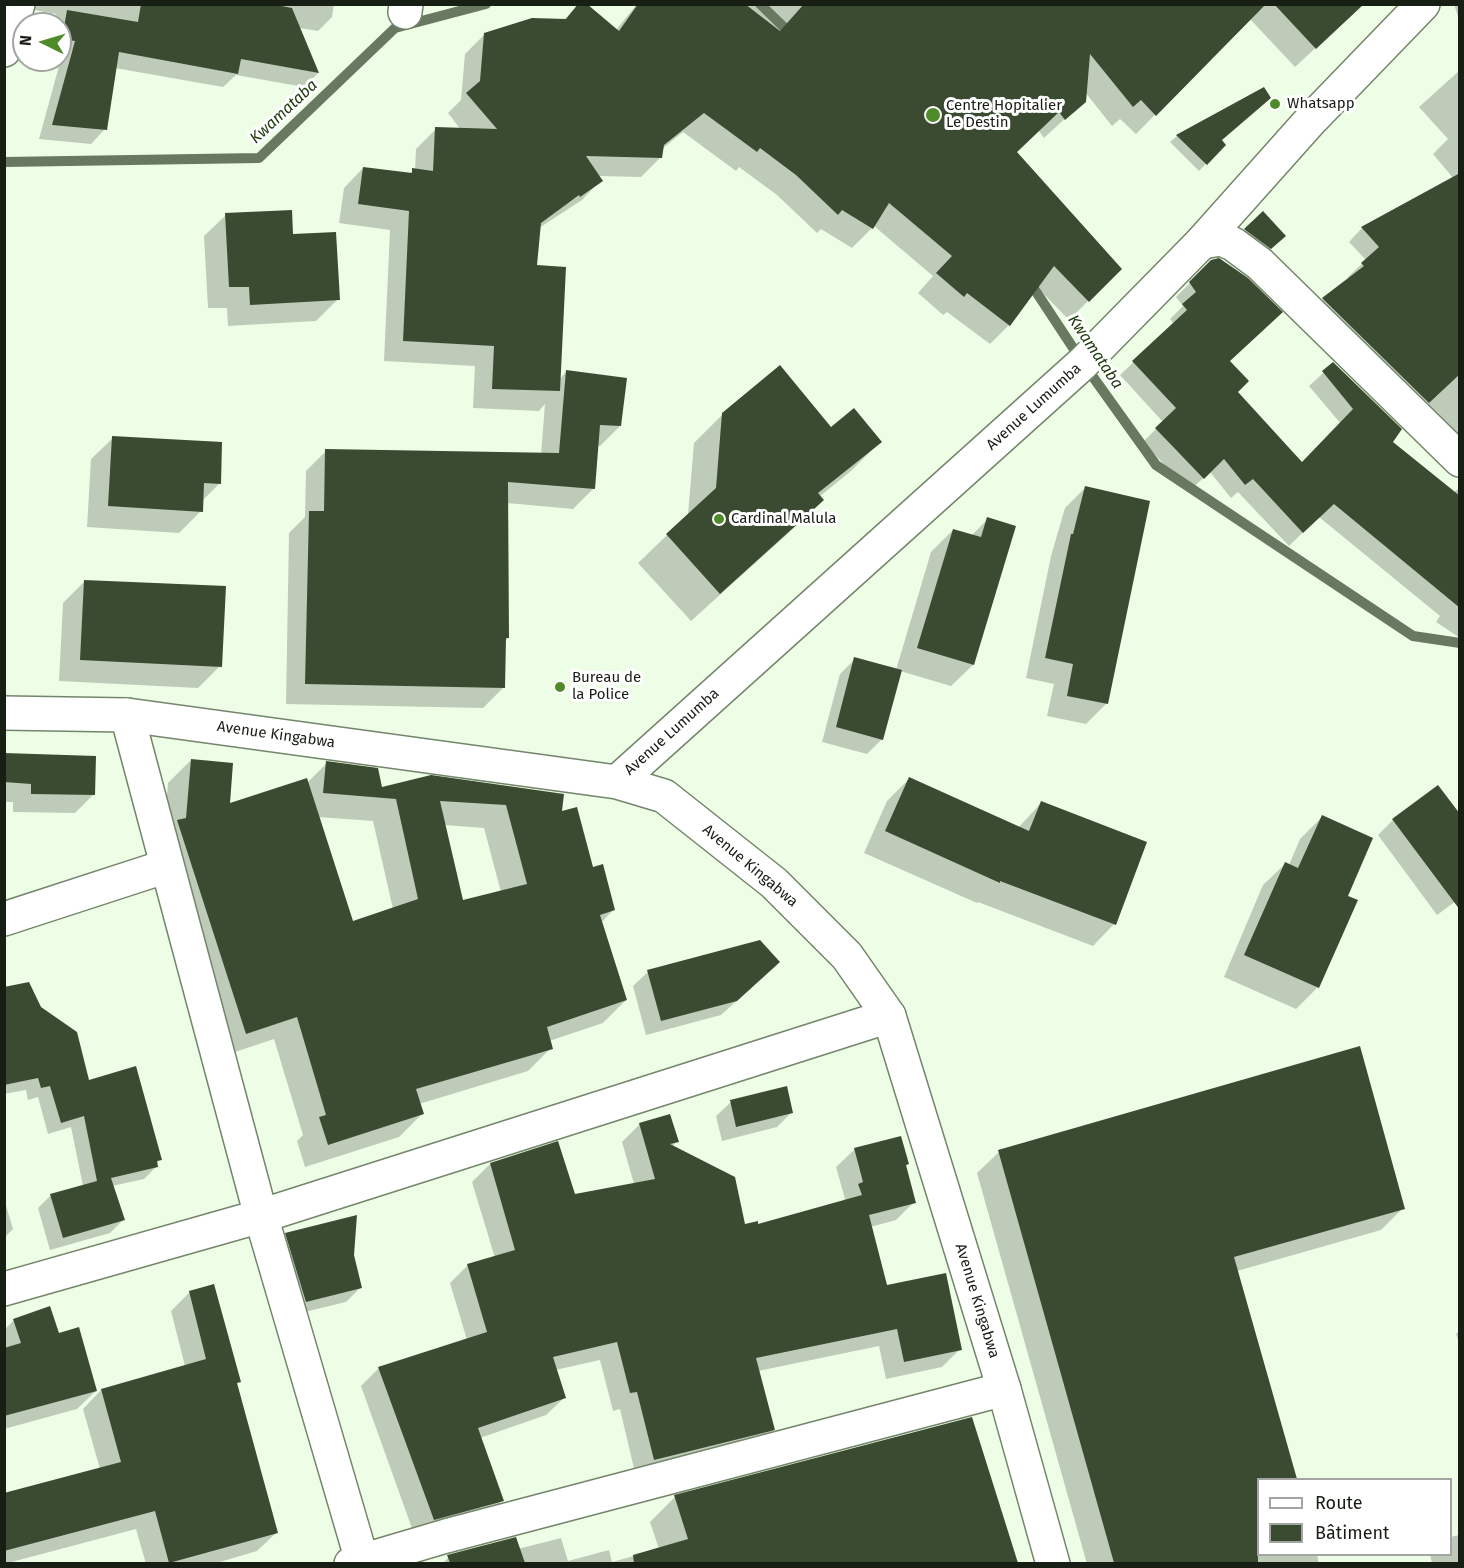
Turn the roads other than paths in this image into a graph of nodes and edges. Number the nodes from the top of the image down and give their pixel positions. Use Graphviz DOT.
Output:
graph roads {
  1 [pos="18,4"];
  2 [pos="1423,4"];
  3 [pos="4,50"];
  4 [pos="1202,242"];
  5 [pos="1460,460"];
  6 [pos="4,713"];
  7 [pos="127,715"];
  8 [pos="617,782"];
  9 [pos="167,866"];
  10 [pos="4,919"];
  11 [pos="889,1016"];
  12 [pos="261,1216"];
  13 [pos="4,1289"];
  14 [pos="1004,1389"];
  15 [pos="358,1562"];
  16 [pos="1053,1563"];
  1 -- 3 [label="street"];
  2 -- 4 [label="street, Avenue Lumumba"];
  4 -- 5 [label="street"];
  4 -- 8 [label="street, Avenue Lumumba"];
  6 -- 7 [label="street, Avenue Kingabwa"];
  7 -- 8 [label="street, Avenue Kingabwa"];
  7 -- 9 [label="street"];
  8 -- 11 [label="street, Avenue Kingabwa"];
  9 -- 10 [label="street"];
  9 -- 12 [label="street"];
  11 -- 12 [label="street"];
  11 -- 14 [label="street, Avenue Kingabwa"];
  12 -- 13 [label="street"];
  12 -- 15 [label="street"];
  14 -- 15 [label="street"];
  14 -- 16 [label="street, Avenue Kingabwa"];
}
